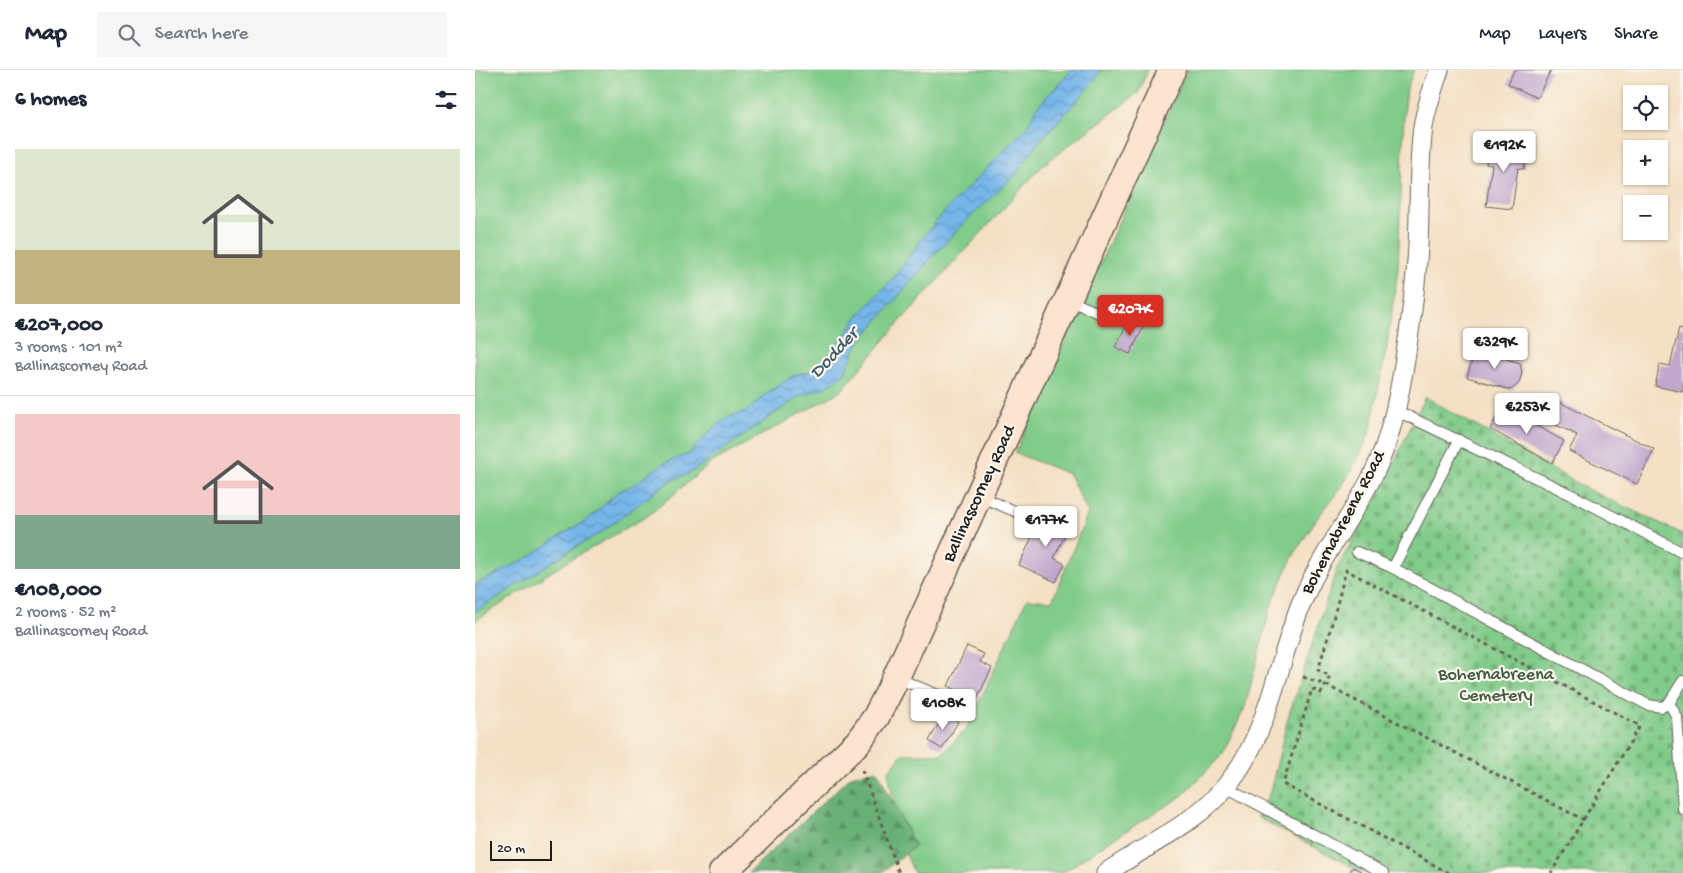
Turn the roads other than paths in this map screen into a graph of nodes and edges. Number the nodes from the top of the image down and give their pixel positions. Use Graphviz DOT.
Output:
graph roads {
  1 [pos="1172,70"];
  2 [pos="1439,70"];
  3 [pos="1067,300"];
  4 [pos="1108,317"];
  5 [pos="1395,410"];
  6 [pos="1459,440"];
  7 [pos="979,496"];
  8 [pos="1024,515"];
  9 [pos="1357,552"];
  10 [pos="1683,553"];
  11 [pos="1393,568"];
  12 [pos="896,677"];
  13 [pos="1683,681"];
  14 [pos="938,695"];
  15 [pos="1669,703"];
  16 [pos="1226,787"];
  17 [pos="1683,809"];
  18 [pos="722,873"];
  19 [pos="1106,873"];
  20 [pos="1384,873"];
  1 -- 3 [label="main road, Ballinascorney Road"];
  2 -- 5 [label="street, Bohernabreena Road"];
  3 -- 4 [label="lane"];
  3 -- 7 [label="main road, Ballinascorney Road"];
  5 -- 6 [label="lane"];
  5 -- 16 [label="street, Bohernabreena Road"];
  6 -- 10 [label="lane"];
  6 -- 11 [label="lane"];
  7 -- 8 [label="lane"];
  7 -- 12 [label="main road, Ballinascorney Road"];
  9 -- 11 [label="lane"];
  11 -- 15 [label="lane"];
  12 -- 14 [label="lane"];
  12 -- 18 [label="main road, Ballinascorney Road"];
  13 -- 15 [label="lane"];
  15 -- 17 [label="lane"];
  16 -- 19 [label="street, Bohernabreena Road"];
  16 -- 20 [label="lane"];
}
